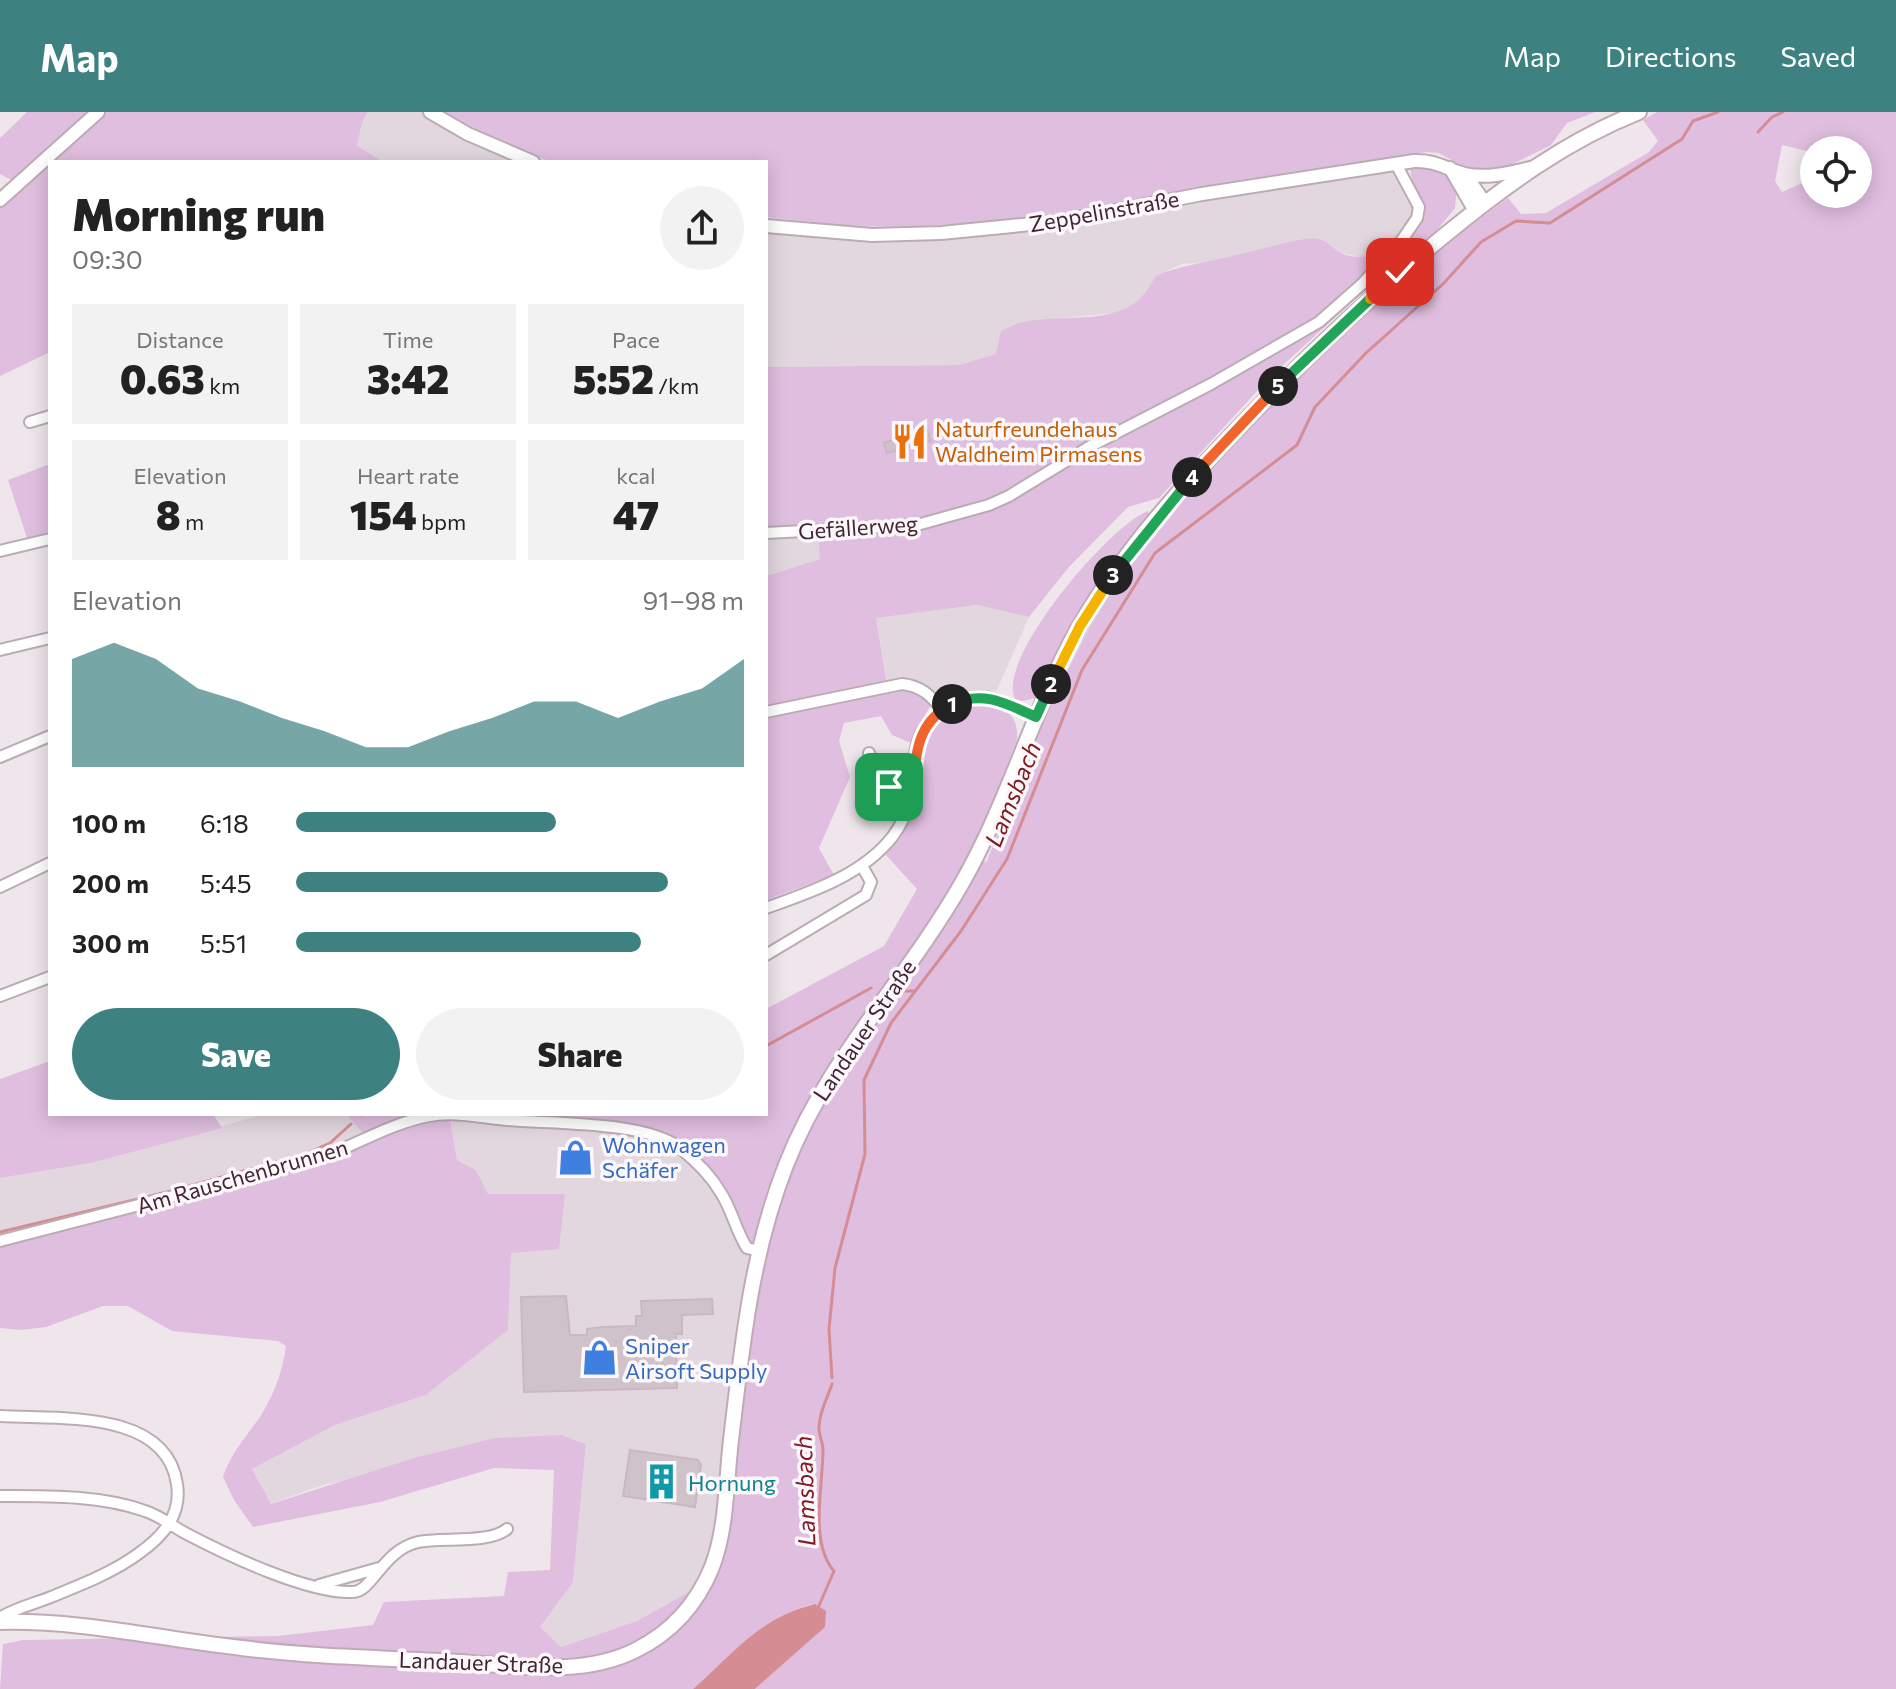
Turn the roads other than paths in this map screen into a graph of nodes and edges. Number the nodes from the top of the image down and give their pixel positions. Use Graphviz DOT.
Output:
graph roads {
  1 [pos="98,112"];
  2 [pos="430,112"];
  3 [pos="1639,112"];
  4 [pos="528,160"];
  5 [pos="1396,164"];
  6 [pos="1446,166"];
  7 [pos="1533,168"];
  8 [pos="1465,174"];
  9 [pos="0,200"];
  10 [pos="1480,207"];
  11 [pos="768,226"];
  12 [pos="48,417"];
  13 [pos="30,422"];
  14 [pos="768,533"];
  15 [pos="48,539"];
  16 [pos="0,551"];
  17 [pos="48,638"];
  18 [pos="0,650"];
  19 [pos="942,709"];
  20 [pos="768,712"];
  21 [pos="1036,717"];
  22 [pos="48,737"];
  23 [pos="869,753"];
  24 [pos="0,757"];
  25 [pos="913,790"];
  26 [pos="48,864"];
  27 [pos="862,866"];
  28 [pos="0,887"];
  29 [pos="768,907"];
  30 [pos="768,954"];
  31 [pos="48,978"];
  32 [pos="0,996"];
  33 [pos="437,1116"];
  34 [pos="456,1116"];
  35 [pos="0,1241"];
  36 [pos="759,1251"];
  37 [pos="0,1416"];
  38 [pos="0,1496"];
  39 [pos="170,1524"];
  40 [pos="507,1529"];
  41 [pos="0,1620"];
  1 -- 9 [label="street"];
  2 -- 4 [label="street"];
  3 -- 7 [label="main road, Landauer Straße"];
  5 -- 6 [label="street, Zeppelinstraße"];
  5 -- 11 [label="street, Zeppelinstraße"];
  5 -- 14 [label="street, Gefällerweg"];
  6 -- 8 [label="street"];
  6 -- 10 [label="street"];
  7 -- 8 [label="street"];
  7 -- 10 [label="main road, Landauer Straße"];
  8 -- 10 [label="street"];
  10 -- 21 [label="main road, Landauer Straße"];
  12 -- 13 [label="street"];
  15 -- 16 [label="street"];
  17 -- 18 [label="street"];
  19 -- 20 [label="street"];
  19 -- 21 [label="street"];
  19 -- 25 [label="street"];
  21 -- 36 [label="main road, Landauer Straße"];
  22 -- 24 [label="street"];
  23 -- 25 [label="street"];
  25 -- 27 [label="street"];
  26 -- 28 [label="street"];
  27 -- 29 [label="street"];
  27 -- 30 [label="street"];
  31 -- 32 [label="street"];
  33 -- 35 [label="street, Am Rauschenbrunnen"];
  34 -- 36 [label="street, Am Rauschenbrunnen"];
  36 -- 41 [label="main road, Landauer Straße"];
  37 -- 39 [label="street"];
  38 -- 39 [label="street"];
  39 -- 40 [label="street"];
  39 -- 41 [label="street"];
}
